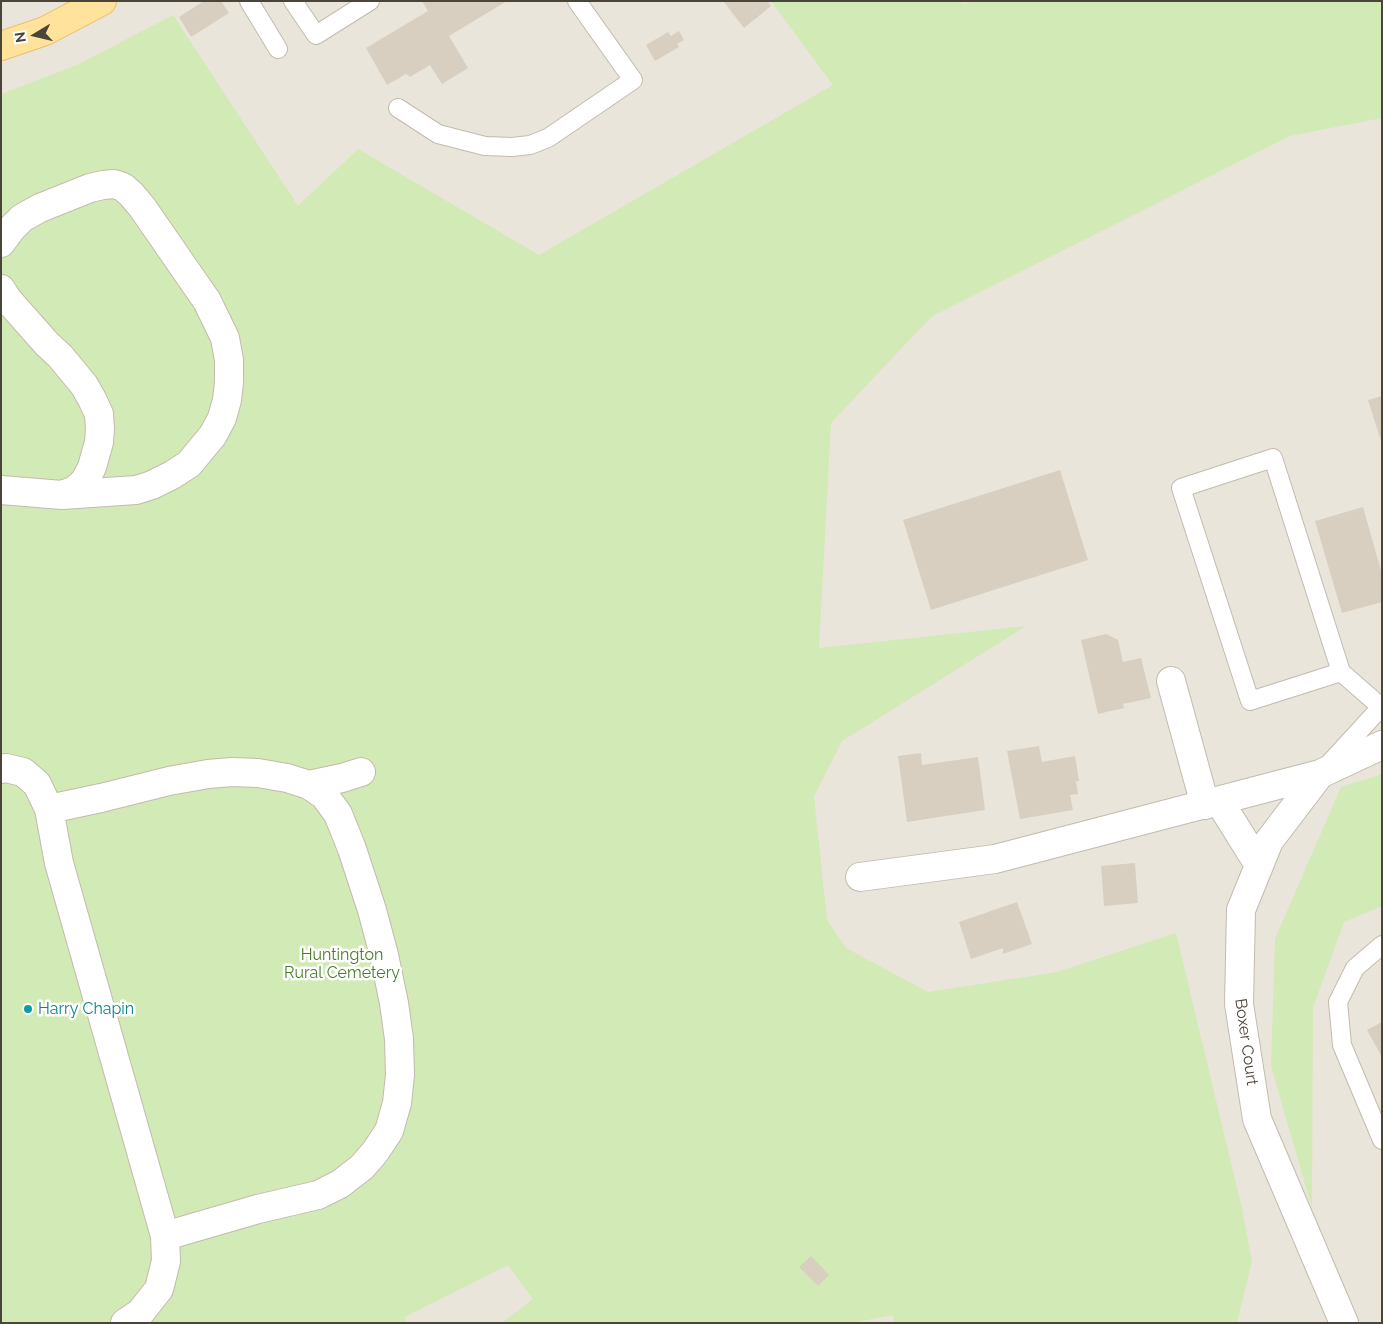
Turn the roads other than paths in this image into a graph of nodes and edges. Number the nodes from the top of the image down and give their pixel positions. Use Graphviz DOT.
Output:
graph roads {
  1 [pos="102,1"];
  2 [pos="249,1"];
  3 [pos="293,1"];
  4 [pos="370,1"];
  5 [pos="577,1"];
  6 [pos="1,46"];
  7 [pos="278,49"];
  8 [pos="398,108"];
  9 [pos="1,243"];
  10 [pos="1,289"];
  11 [pos="1,490"];
  12 [pos="62,495"];
  13 [pos="1341,672"];
  14 [pos="1171,681"];
  15 [pos="1381,706"];
  16 [pos="1382,745"];
  17 [pos="1,768"];
  18 [pos="361,772"];
  19 [pos="1320,774"];
  20 [pos="309,785"];
  21 [pos="1212,803"];
  22 [pos="49,808"];
  23 [pos="1259,865"];
  24 [pos="860,877"];
  25 [pos="1382,945"];
  26 [pos="1382,1140"];
  27 [pos="165,1236"];
  28 [pos="125,1323"];
  29 [pos="1344,1323"];
  1 -- 6 [label="main road"];
  2 -- 7 [label="lane"];
  3 -- 4 [label="lane"];
  5 -- 8 [label="lane"];
  9 -- 12 [label="street"];
  10 -- 12 [label="street"];
  11 -- 12 [label="street"];
  13 -- 13 [label="lane"];
  13 -- 15 [label="lane"];
  14 -- 21 [label="street"];
  15 -- 19 [label="lane"];
  16 -- 19 [label="street, Boxer Court"];
  17 -- 22 [label="street"];
  18 -- 20 [label="street"];
  19 -- 21 [label="street"];
  19 -- 23 [label="street, Boxer Court"];
  20 -- 22 [label="street"];
  20 -- 27 [label="street"];
  21 -- 23 [label="street"];
  21 -- 24 [label="street"];
  22 -- 27 [label="street"];
  23 -- 29 [label="street, Boxer Court"];
  25 -- 26 [label="lane"];
  27 -- 28 [label="street"];
}
